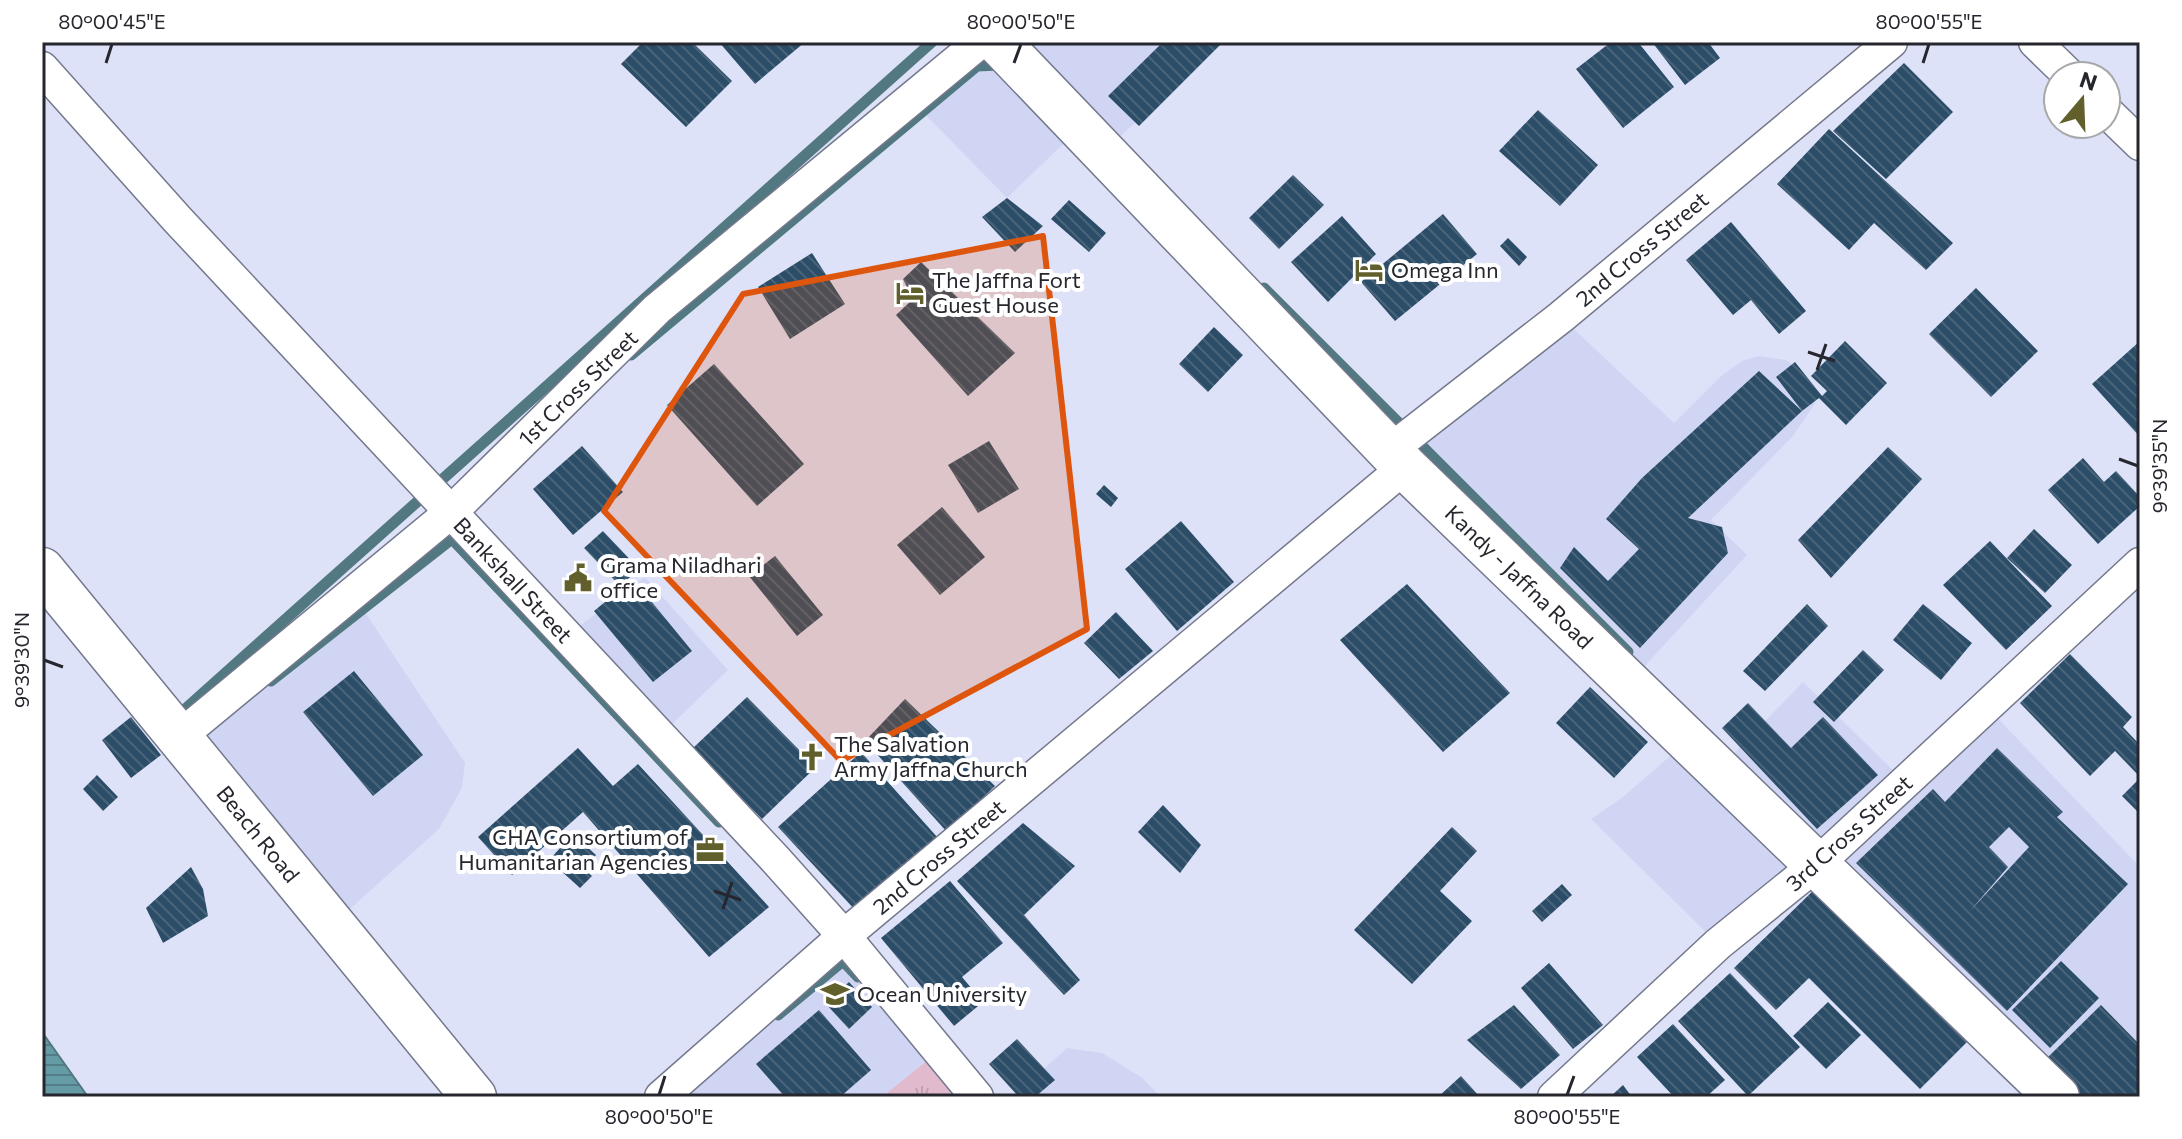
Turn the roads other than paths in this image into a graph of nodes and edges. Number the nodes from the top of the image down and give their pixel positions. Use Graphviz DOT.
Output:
graph roads {
  1 [pos="980,42"];
  2 [pos="998,42"];
  3 [pos="1891,42"];
  4 [pos="2035,42"];
  5 [pos="2054,60"];
  6 [pos="42,68"];
  7 [pos="2122,127"];
  8 [pos="2140,144"];
  9 [pos="1397,459"];
  10 [pos="450,513"];
  11 [pos="2140,564"];
  12 [pos="42,570"];
  13 [pos="179,737"];
  14 [pos="1817,864"];
  15 [pos="844,936"];
  16 [pos="474,1097"];
  17 [pos="661,1097"];
  18 [pos="977,1097"];
  19 [pos="1554,1097"];
  20 [pos="2057,1097"];
  1 -- 10 [label="street, 1st Cross Street"];
  2 -- 9 [label="main road, Kandy - Jaffna Road"];
  3 -- 9 [label="street, 2nd Cross Street"];
  4 -- 5 [label="street"];
  6 -- 10 [label="street, Bankshall Street"];
  7 -- 8 [label="street"];
  9 -- 14 [label="main road, Kandy - Jaffna Road"];
  9 -- 15 [label="street, 2nd Cross Street"];
  10 -- 13 [label="street, 1st Cross Street"];
  10 -- 15 [label="street, Bankshall Street"];
  11 -- 14 [label="street, 3rd Cross Street"];
  12 -- 13 [label="main road, Beach Road"];
  13 -- 16 [label="main road, Beach Road"];
  14 -- 19 [label="street, 3rd Cross Street"];
  14 -- 20 [label="main road, Kandy - Jaffna Road"];
  15 -- 17 [label="street, 2nd Cross Street"];
  15 -- 18 [label="street, Bankshall Street"];
}
